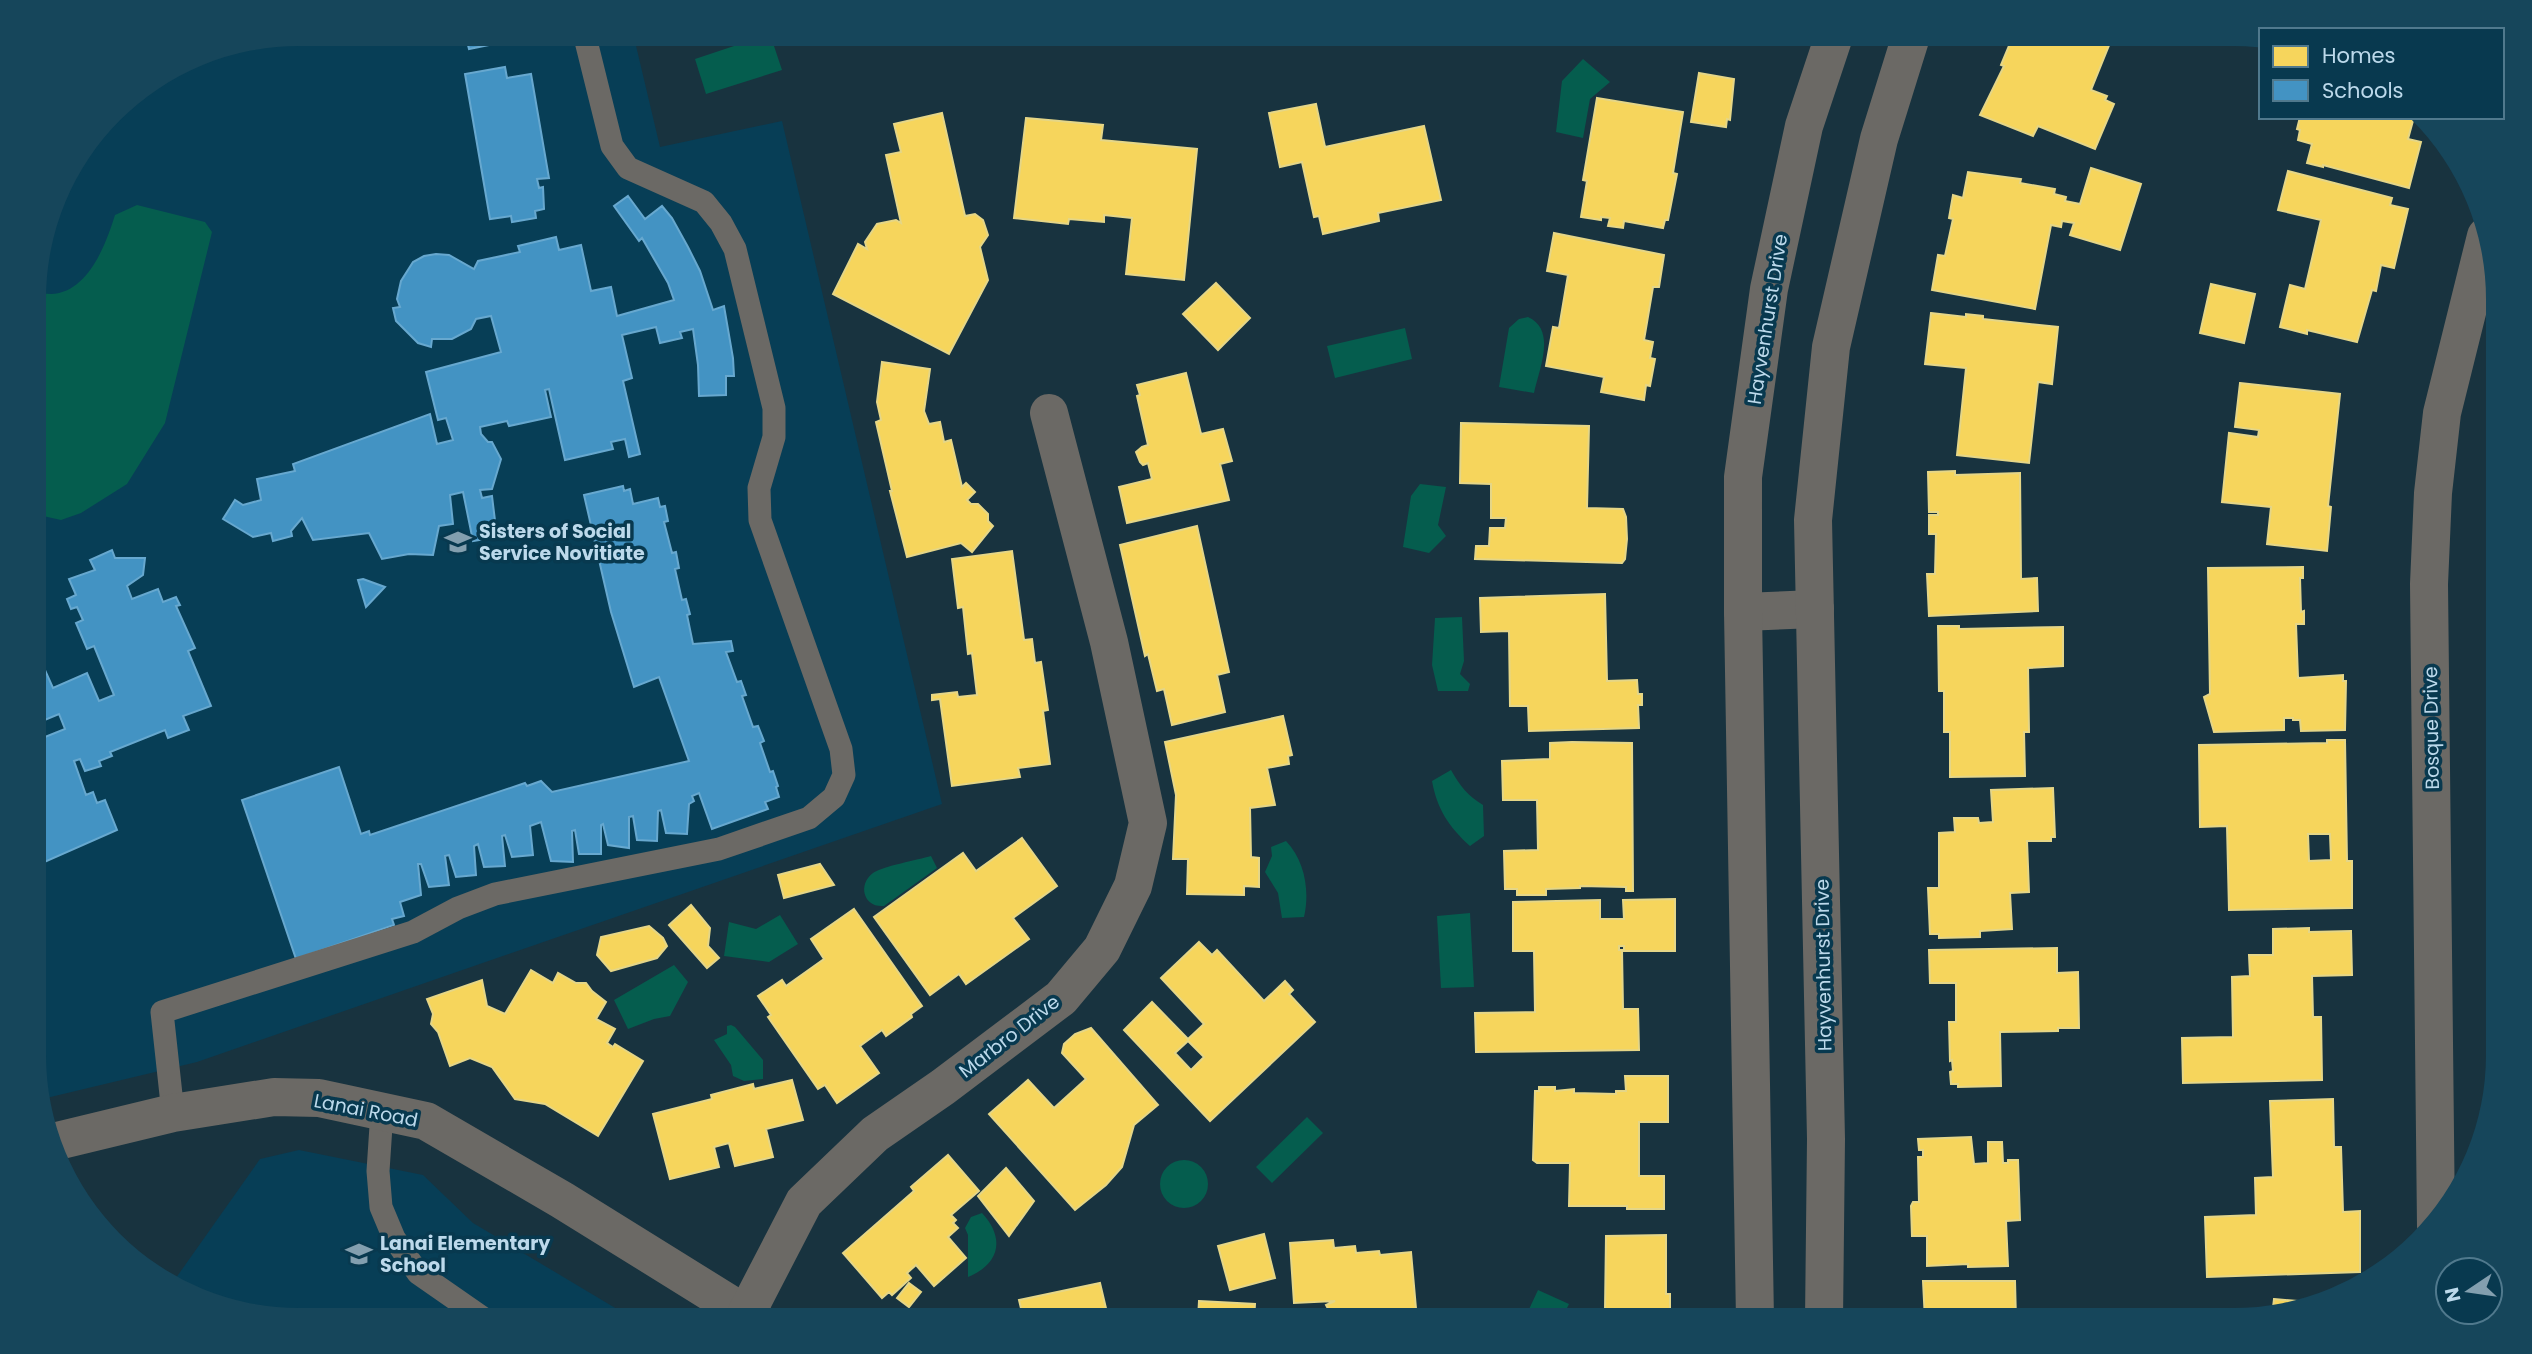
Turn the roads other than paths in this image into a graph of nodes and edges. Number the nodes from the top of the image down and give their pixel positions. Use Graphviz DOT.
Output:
graph roads {
  1 [pos="587,46"];
  2 [pos="1831,46"];
  3 [pos="1908,46"];
  4 [pos="2482,251"];
  5 [pos="1049,413"];
  6 [pos="1815,609"];
  7 [pos="1743,612"];
  8 [pos="382,1111"];
  9 [pos="173,1113"];
  10 [pos="60,1140"];
  11 [pos="2436,1207"];
  12 [pos="468,1308"];
  13 [pos="736,1308"];
  14 [pos="755,1308"];
  15 [pos="1755,1308"];
  16 [pos="1824,1308"];
  1 -- 9 [label="lane"];
  2 -- 7 [label="street, Hayvenhurst Drive"];
  3 -- 6 [label="street, Hayvenhurst Drive"];
  4 -- 11 [label="street, Bosque Drive"];
  5 -- 14 [label="street, Marbro Drive"];
  6 -- 7 [label="street"];
  6 -- 16 [label="street, Hayvenhurst Drive"];
  7 -- 15 [label="street, Hayvenhurst Drive"];
  8 -- 9 [label="street, Lanai Road"];
  8 -- 12 [label="lane"];
  8 -- 13 [label="street, Lanai Road"];
  9 -- 10 [label="street, Lanai Road"];
}
